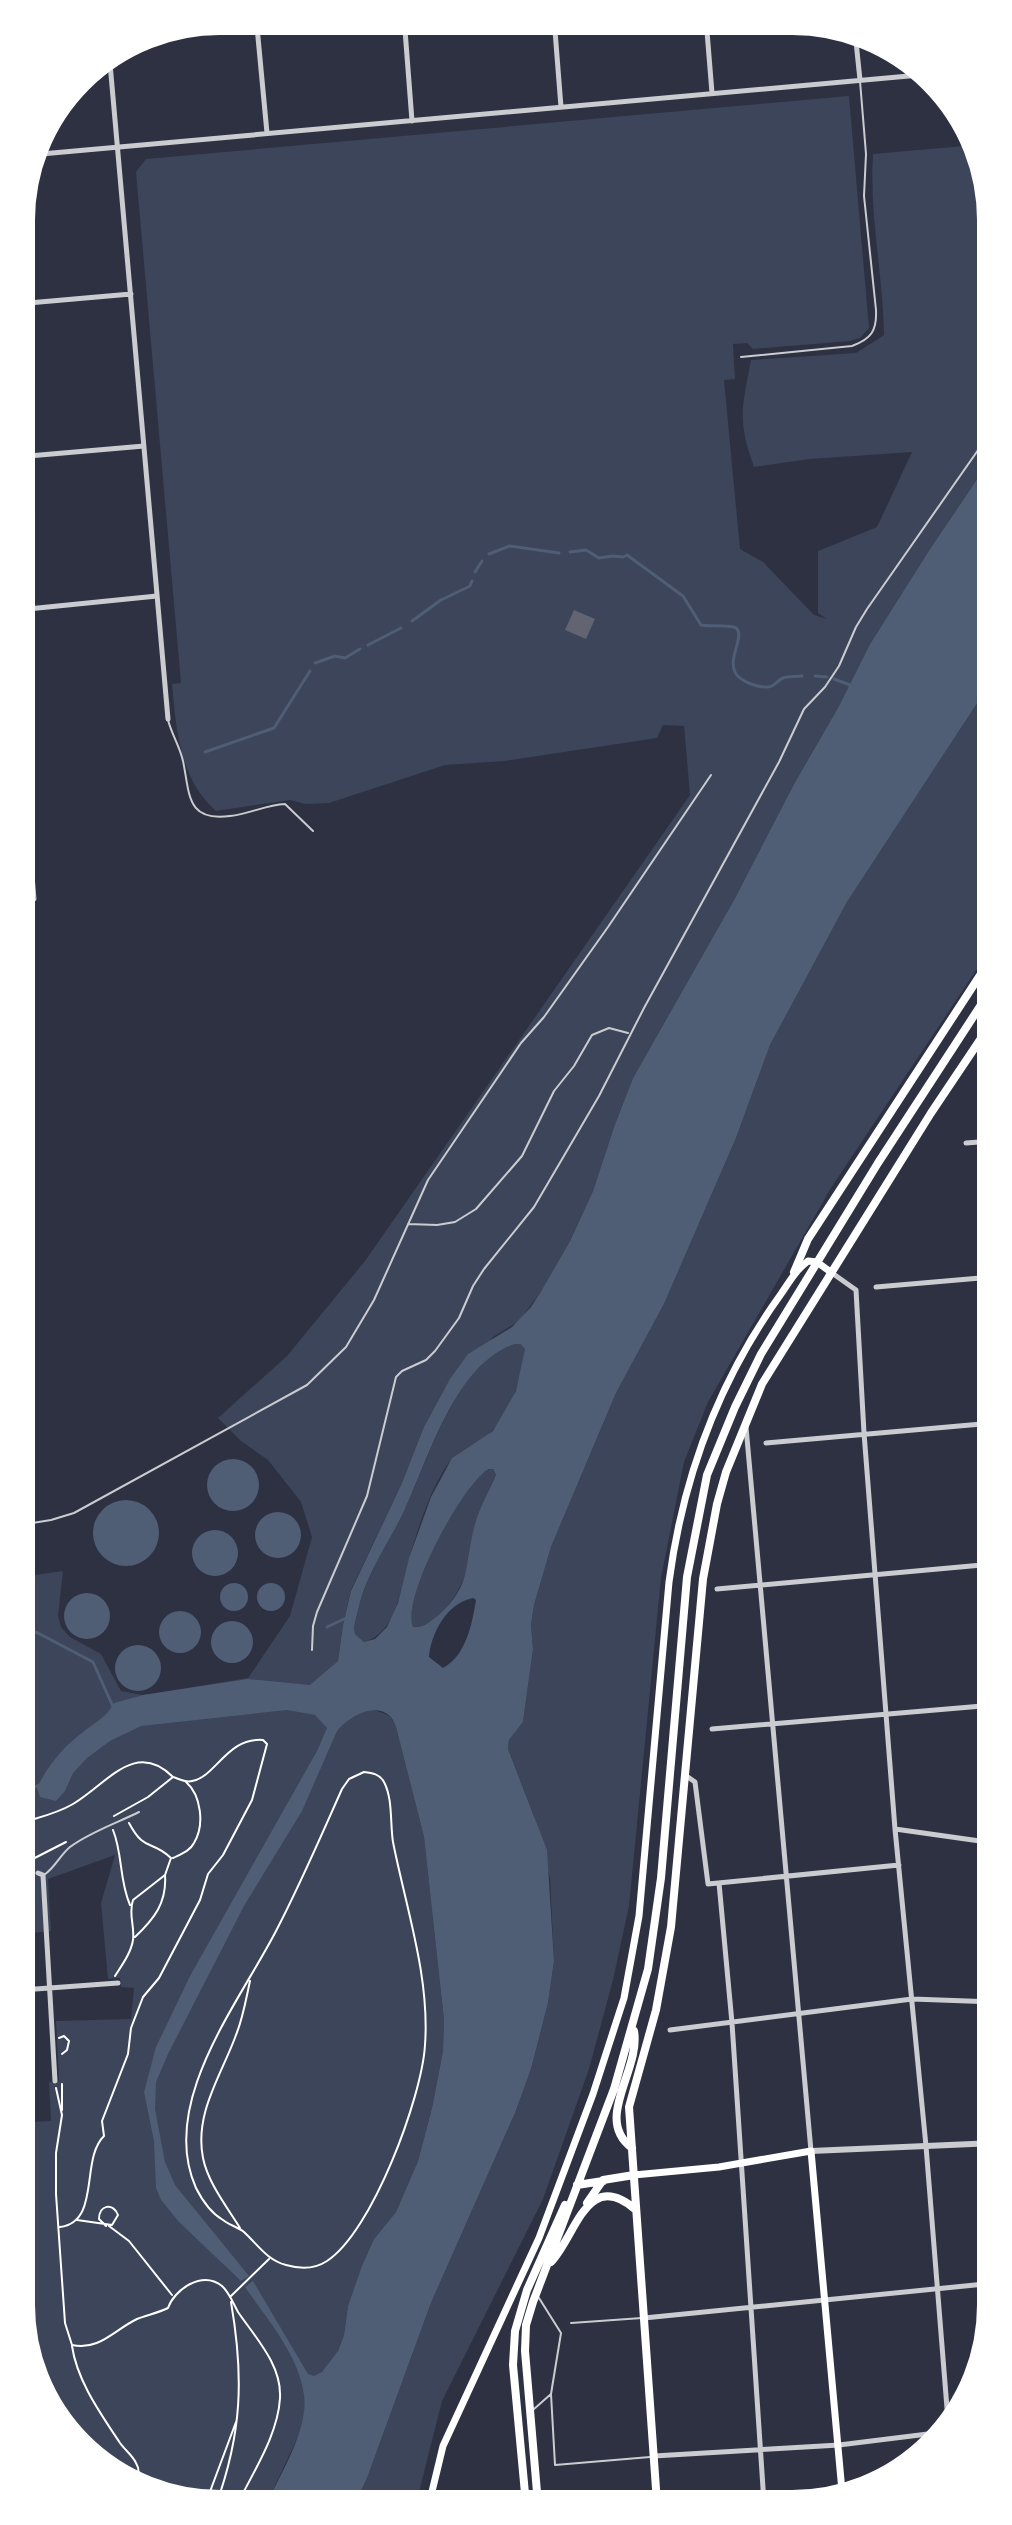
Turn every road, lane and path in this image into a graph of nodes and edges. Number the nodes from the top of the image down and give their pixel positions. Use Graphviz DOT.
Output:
graph roads {
  1 [pos="257,30"];
  2 [pos="405,30"];
  3 [pos="555,30"];
  4 [pos="707,30"];
  5 [pos="856,41"];
  6 [pos="110,66"];
  7 [pos="915,75"];
  8 [pos="860,80"];
  9 [pos="712,93"];
  10 [pos="561,107"];
  11 [pos="412,121"];
  12 [pos="267,133"];
  13 [pos="117,147"];
  14 [pos="42,154"];
  15 [pos="131,294"];
  16 [pos="30,303"];
  17 [pos="741,357"];
  18 [pos="982,444"];
  19 [pos="144,446"];
  20 [pos="30,456"];
  21 [pos="157,596"];
  22 [pos="30,609"];
  23 [pos="168,719"];
  24 [pos="711,775"];
  25 [pos="313,831"];
  26 [pos="30,852"];
  27 [pos="30,900"];
  28 [pos="982,972"];
  29 [pos="982,1004"];
  30 [pos="630,1034"];
  31 [pos="982,1037"];
  32 [pos="982,1142"];
  33 [pos="966,1143"];
  34 [pos="407,1224"];
  35 [pos="817,1262"];
  36 [pos="794,1272"];
  37 [pos="832,1273"];
  38 [pos="982,1278"];
  39 [pos="876,1287"];
  40 [pos="745,1423"];
  41 [pos="982,1424"];
  42 [pos="864,1433"];
  43 [pos="766,1443"];
  44 [pos="30,1523"];
  45 [pos="982,1565"];
  46 [pos="876,1574"];
  47 [pos="762,1584"];
  48 [pos="717,1589"];
  49 [pos="312,1650"];
  50 [pos="982,1706"];
  51 [pos="886,1714"];
  52 [pos="773,1723"];
  53 [pos="712,1729"];
  54 [pos="684,1774"];
  55 [pos="173,1777"];
  56 [pos="185,1781"];
  57 [pos="123,1811"];
  58 [pos="139,1812"];
  59 [pos="127,1818"];
  60 [pos="30,1820"];
  61 [pos="111,1826"];
  62 [pos="895,1829"];
  63 [pos="76,1836"];
  64 [pos="982,1841"];
  65 [pos="171,1858"];
  66 [pos="30,1860"];
  67 [pos="899,1865"];
  68 [pos="40,1874"];
  69 [pos="165,1875"];
  70 [pos="787,1876"];
  71 [pos="719,1883"];
  72 [pos="131,1906"];
  73 [pos="134,1938"];
  74 [pos="252,1976"];
  75 [pos="115,1983"];
  76 [pos="49,1988"];
  77 [pos="30,1989"];
  78 [pos="912,1999"];
  79 [pos="982,2002"];
  80 [pos="800,2014"];
  81 [pos="732,2023"];
  82 [pos="633,2027"];
  83 [pos="670,2030"];
  84 [pos="55,2081"];
  85 [pos="982,2144"];
  86 [pos="926,2146"];
  87 [pos="632,2148"];
  88 [pos="811,2151"];
  89 [pos="741,2162"];
  90 [pos="634,2175"];
  91 [pos="603,2180"];
  92 [pos="576,2188"];
  93 [pos="583,2209"];
  94 [pos="636,2210"];
  95 [pos="76,2220"];
  96 [pos="108,2226"];
  97 [pos="59,2227"];
  98 [pos="242,2230"];
  99 [pos="270,2258"];
  100 [pos="547,2267"];
  101 [pos="982,2284"];
  102 [pos="936,2289"];
  103 [pos="536,2294"];
  104 [pos="173,2296"];
  105 [pos="230,2297"];
  106 [pos="824,2300"];
  107 [pos="752,2308"];
  108 [pos="644,2318"];
  109 [pos="571,2323"];
  110 [pos="72,2345"];
  111 [pos="551,2394"];
  112 [pos="530,2412"];
  113 [pos="948,2413"];
  114 [pos="238,2418"];
  115 [pos="930,2434"];
  116 [pos="839,2445"];
  117 [pos="761,2451"];
  118 [pos="654,2456"];
  119 [pos="138,2476"];
  120 [pos="842,2489"];
  121 [pos="209,2494"];
  122 [pos="220,2495"];
  123 [pos="242,2495"];
  124 [pos="431,2495"];
  125 [pos="525,2495"];
  126 [pos="537,2495"];
  127 [pos="656,2495"];
  128 [pos="764,2495"];
  1 -- 12 [label="street"];
  2 -- 11 [label="street"];
  3 -- 10 [label="street"];
  4 -- 9 [label="street"];
  5 -- 8 [label="street"];
  6 -- 13 [label="street"];
  7 -- 8 [label="street"];
  8 -- 9 [label="street"];
  8 -- 17 [label="lane"];
  9 -- 10 [label="street"];
  10 -- 11 [label="street"];
  11 -- 12 [label="street"];
  12 -- 13 [label="street"];
  13 -- 14 [label="street"];
  13 -- 15 [label="street"];
  15 -- 16 [label="street"];
  15 -- 19 [label="street"];
  18 -- 30 [label="lane"];
  19 -- 20 [label="street"];
  19 -- 21 [label="street"];
  21 -- 22 [label="street"];
  21 -- 23 [label="street"];
  23 -- 25 [label="lane"];
  24 -- 34 [label="lane"];
  26 -- 27 [label="street"];
  28 -- 36 [label="highway"];
  29 -- 35 [label="highway"];
  30 -- 34 [label="lane"];
  30 -- 49 [label="lane"];
  31 -- 37 [label="highway"];
  32 -- 33 [label="street"];
  34 -- 44 [label="lane"];
  35 -- 36 [label="main road"];
  35 -- 37 [label="main road"];
  35 -- 82 [label="highway"];
  36 -- 124 [label="main road"];
  37 -- 40 [label="highway"];
  37 -- 42 [label="street"];
  38 -- 39 [label="street"];
  40 -- 47 [label="street"];
  40 -- 54 [label="highway"];
  41 -- 42 [label="street"];
  42 -- 43 [label="street"];
  42 -- 46 [label="street"];
  45 -- 46 [label="street"];
  46 -- 47 [label="street"];
  46 -- 51 [label="street"];
  47 -- 48 [label="street"];
  47 -- 52 [label="street"];
  50 -- 51 [label="street"];
  51 -- 52 [label="street"];
  51 -- 62 [label="street"];
  52 -- 53 [label="street"];
  52 -- 70 [label="street"];
  54 -- 71 [label="street"];
  54 -- 87 [label="highway"];
  55 -- 56 [label="path"];
  55 -- 57 [label="path"];
  55 -- 60 [label="path"];
  56 -- 65 [label="path"];
  56 -- 95 [label="path"];
  57 -- 59 [label="path"];
  57 -- 61 [label="path"];
  58 -- 59 [label="lane"];
  59 -- 61 [label="lane"];
  59 -- 65 [label="path"];
  61 -- 68 [label="lane"];
  61 -- 72 [label="path"];
  62 -- 64 [label="street"];
  62 -- 67 [label="street"];
  63 -- 66 [label="path"];
  65 -- 69 [label="path"];
  67 -- 70 [label="street"];
  67 -- 78 [label="street"];
  68 -- 76 [label="street"];
  69 -- 72 [label="path"];
  69 -- 73 [label="path"];
  70 -- 71 [label="street"];
  70 -- 80 [label="street"];
  71 -- 81 [label="street"];
  72 -- 73 [label="path"];
  73 -- 75 [label="path"];
  74 -- 98 [label="path"];
  74 -- 98 [label="path"];
  74 -- 99 [label="path"];
  75 -- 76 [label="street"];
  76 -- 77 [label="street"];
  76 -- 84 [label="street"];
  78 -- 79 [label="street"];
  78 -- 80 [label="street"];
  78 -- 86 [label="street"];
  80 -- 81 [label="street"];
  80 -- 88 [label="street"];
  81 -- 83 [label="street"];
  81 -- 89 [label="street"];
  82 -- 87 [label="highway"];
  82 -- 92 [label="highway"];
  84 -- 97 [label="path"];
  85 -- 86 [label="street"];
  86 -- 88 [label="street"];
  86 -- 102 [label="street"];
  87 -- 90 [label="highway"];
  88 -- 89 [label="main road"];
  88 -- 106 [label="main road"];
  89 -- 90 [label="main road"];
  89 -- 107 [label="street"];
  90 -- 91 [label="highway"];
  90 -- 94 [label="highway"];
  91 -- 92 [label="highway"];
  91 -- 93 [label="highway"];
  92 -- 100 [label="highway"];
  92 -- 125 [label="highway"];
  93 -- 94 [label="highway"];
  93 -- 100 [label="highway"];
  94 -- 108 [label="highway"];
  95 -- 96 [label="path"];
  95 -- 97 [label="path"];
  96 -- 96 [label="path"];
  96 -- 104 [label="path"];
  97 -- 110 [label="path"];
  98 -- 99 [label="path"];
  99 -- 105 [label="path"];
  100 -- 103 [label="highway"];
  101 -- 102 [label="street"];
  102 -- 106 [label="street"];
  102 -- 113 [label="street"];
  103 -- 111 [label="lane"];
  103 -- 112 [label="highway"];
  104 -- 105 [label="path"];
  104 -- 110 [label="path"];
  105 -- 114 [label="path"];
  105 -- 123 [label="path"];
  106 -- 107 [label="street"];
  106 -- 116 [label="main road"];
  107 -- 108 [label="street"];
  107 -- 117 [label="street"];
  108 -- 109 [label="lane"];
  108 -- 118 [label="highway"];
  110 -- 119 [label="path"];
  111 -- 112 [label="lane"];
  111 -- 118 [label="lane"];
  112 -- 126 [label="highway"];
  114 -- 121 [label="path"];
  114 -- 122 [label="path"];
  115 -- 116 [label="street"];
  116 -- 117 [label="street"];
  116 -- 120 [label="main road"];
  117 -- 118 [label="street"];
  117 -- 128 [label="street"];
  118 -- 127 [label="highway"];
}
